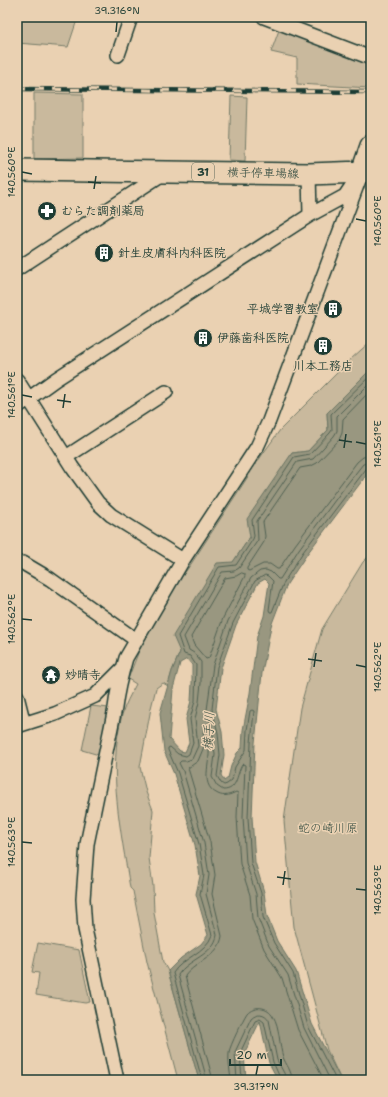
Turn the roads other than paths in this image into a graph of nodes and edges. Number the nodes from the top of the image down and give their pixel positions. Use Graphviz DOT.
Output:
graph roads {
  1 [pos="131,17"];
  2 [pos="264,17"];
  3 [pos="118,55"];
  4 [pos="371,58"];
  5 [pos="371,146"];
  6 [pos="17,170"];
  7 [pos="166,171"];
  8 [pos="367,172"];
  9 [pos="309,174"];
  10 [pos="310,216"];
  11 [pos="17,269"];
  12 [pos="17,380"];
  13 [pos="166,392"];
  14 [pos="29,399"];
  15 [pos="17,406"];
  16 [pos="66,457"];
  17 [pos="183,560"];
  18 [pos="23,563"];
  19 [pos="136,640"];
  20 [pos="123,668"];
  21 [pos="17,696"];
  22 [pos="21,725"];
  23 [pos="117,1080"];
  1 -- 3 [label="street"];
  2 -- 4 [label="street"];
  5 -- 8 [label="main road"];
  6 -- 7 [label="main road, 横手停車場線 / 31"];
  7 -- 9 [label="main road, 横手停車場線 / 31"];
  7 -- 11 [label="street"];
  8 -- 9 [label="main road, 横手停車場線 / 31"];
  8 -- 10 [label="street"];
  8 -- 17 [label="street"];
  9 -- 10 [label="street"];
  10 -- 14 [label="street"];
  12 -- 14 [label="street"];
  13 -- 16 [label="street"];
  14 -- 15 [label="street"];
  14 -- 16 [label="street"];
  16 -- 17 [label="street"];
  17 -- 19 [label="street"];
  18 -- 19 [label="street"];
  19 -- 20 [label="street"];
  20 -- 22 [label="street"];
  20 -- 23 [label="street"];
  21 -- 22 [label="street"];
}
